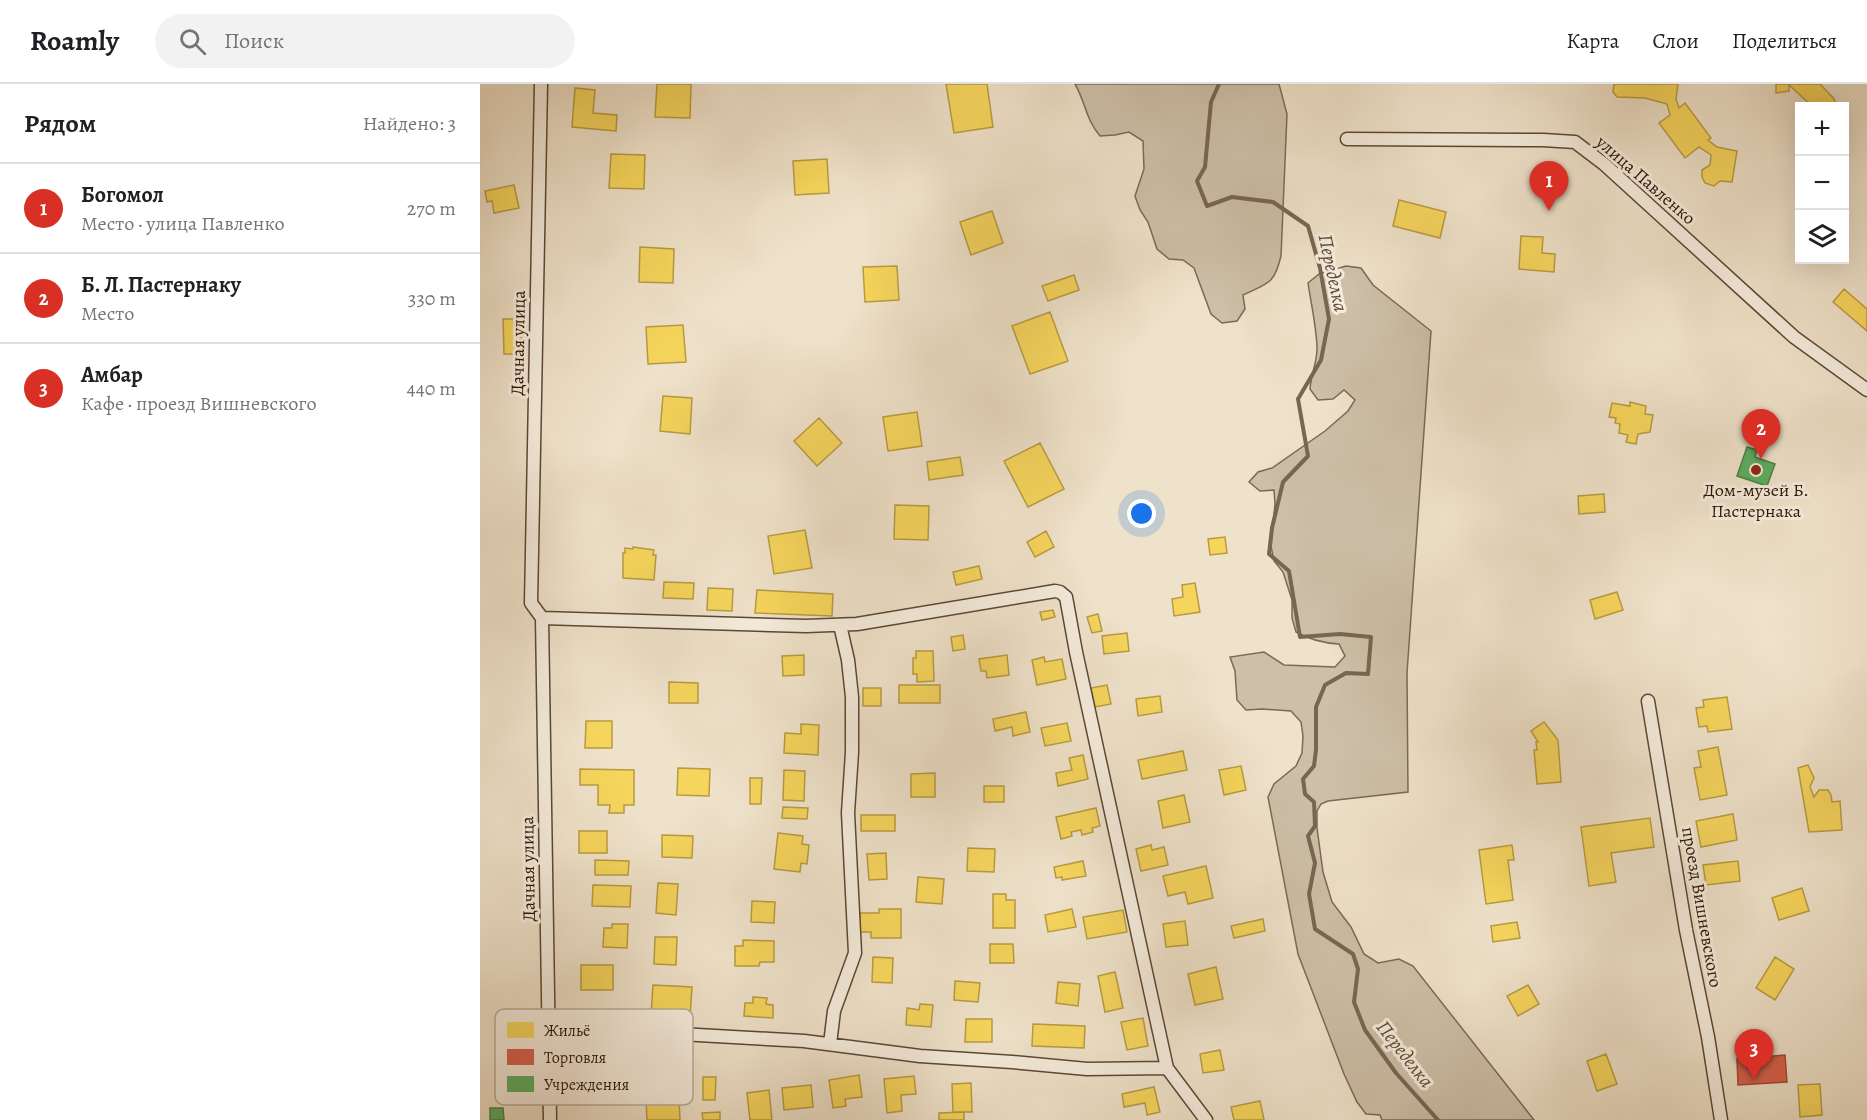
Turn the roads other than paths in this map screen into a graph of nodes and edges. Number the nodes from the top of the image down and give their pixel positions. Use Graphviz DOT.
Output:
graph roads {
  1 [pos="541,84"];
  2 [pos="1347,139"];
  3 [pos="1867,390"];
  4 [pos="542,618"];
  5 [pos="840,625"];
  6 [pos="1648,701"];
  7 [pos="549,1009"];
  8 [pos="693,1035"];
  9 [pos="830,1044"];
  10 [pos="1167,1068"];
  11 [pos="550,1105"];
  12 [pos="550,1120"];
  13 [pos="1206,1120"];
  14 [pos="1721,1120"];
  1 -- 4 [label="street, Дачная улица"];
  2 -- 3 [label="street, улица Павленко"];
  4 -- 5 [label="street"];
  4 -- 7 [label="street, Дачная улица"];
  5 -- 9 [label="street"];
  5 -- 10 [label="street"];
  6 -- 14 [label="street, проезд Вишневского"];
  8 -- 9 [label="street"];
  9 -- 10 [label="street"];
  10 -- 13 [label="street"];
  11 -- 12 [label="street, Дачная улица"];
}
